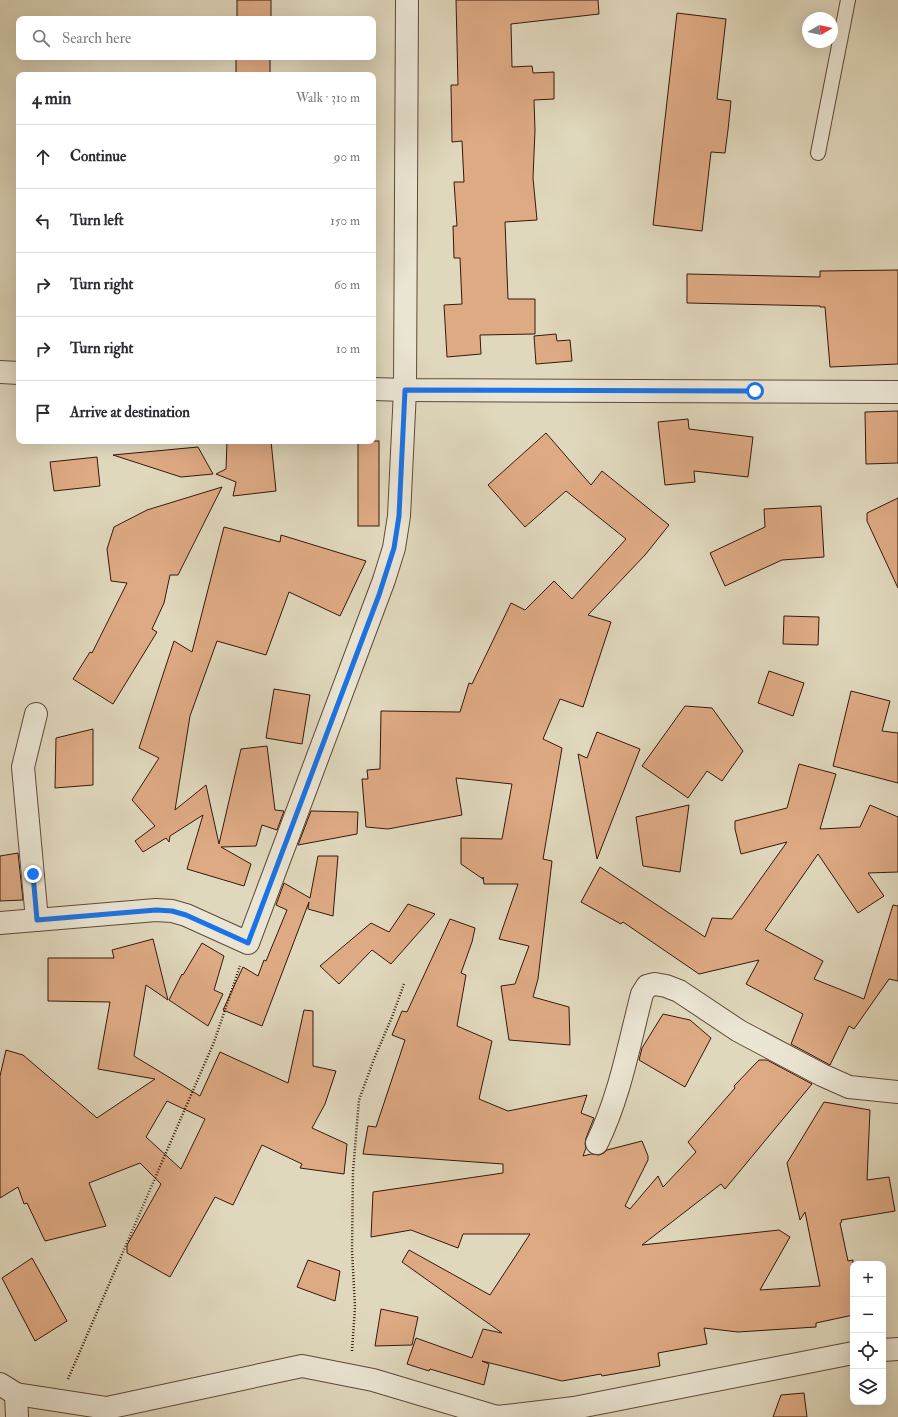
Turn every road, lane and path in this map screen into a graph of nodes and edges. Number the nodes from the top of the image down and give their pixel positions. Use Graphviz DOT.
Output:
graph roads {
  1 [pos="407,0"];
  2 [pos="848,0"];
  3 [pos="818,152"];
  4 [pos="0,372"];
  5 [pos="16,373"];
  6 [pos="376,389"];
  7 [pos="405,390"];
  8 [pos="898,392"];
  9 [pos="36,714"];
  10 [pos="37,920"];
  11 [pos="0,923"];
  12 [pos="248,943"];
  13 [pos="404,984"];
  14 [pos="898,1092"];
  15 [pos="597,1143"];
  16 [pos="898,1349"];
  17 [pos="886,1350"];
  18 [pos="850,1354"];
  19 [pos="350,1376"];
  20 [pos="8,1389"];
  21 [pos="58,1400"];
  22 [pos="573,1413"];
  23 [pos="17,1417"];
  1 -- 7 [label="street"];
  2 -- 3 [label="lane"];
  4 -- 5 [label="street"];
  6 -- 7 [label="street"];
  7 -- 8 [label="street"];
  7 -- 12 [label="street"];
  9 -- 10 [label="street"];
  10 -- 11 [label="street"];
  10 -- 12 [label="street"];
  12 -- 21 [label="path"];
  13 -- 19 [label="path"];
  14 -- 15 [label="street"];
  16 -- 17 [label="street"];
  18 -- 22 [label="street"];
  19 -- 21 [label="street"];
  19 -- 22 [label="street"];
  20 -- 21 [label="street"];
  20 -- 23 [label="street"];
}
